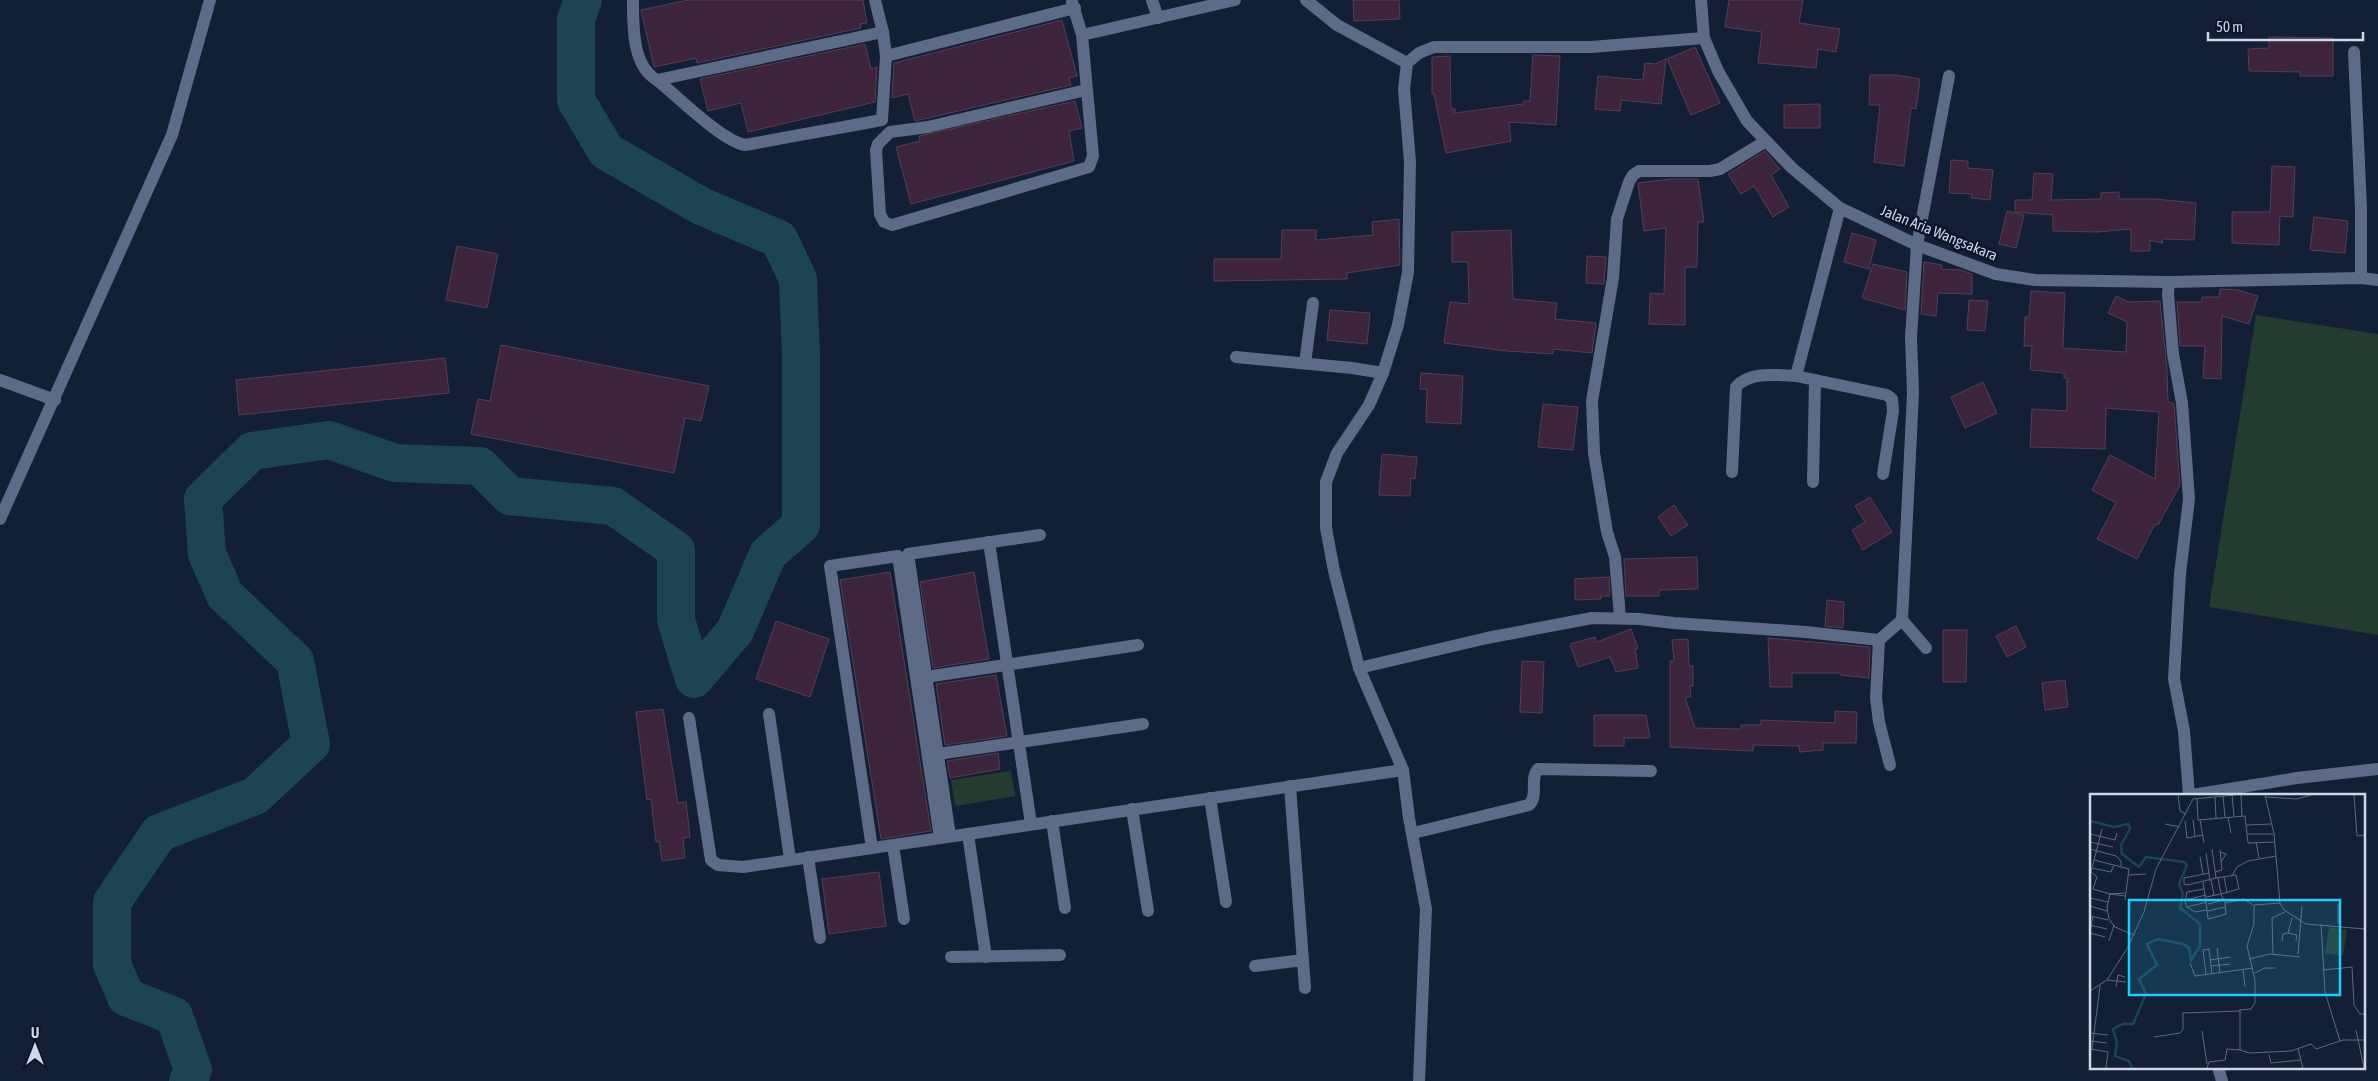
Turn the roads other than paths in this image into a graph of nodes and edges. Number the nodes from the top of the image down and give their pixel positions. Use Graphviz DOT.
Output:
graph roads {
  1 [pos="210,0"];
  2 [pos="875,0"];
  3 [pos="1152,0"];
  4 [pos="1235,0"];
  5 [pos="1306,0"];
  6 [pos="1701,0"];
  7 [pos="636,1"];
  8 [pos="1073,4"];
  9 [pos="1158,18"];
  10 [pos="883,32"];
  11 [pos="1082,35"];
  12 [pos="1704,38"];
  13 [pos="2354,52"];
  14 [pos="886,56"];
  15 [pos="1407,62"];
  16 [pos="1948,76"];
  17 [pos="657,80"];
  18 [pos="1086,90"];
  19 [pos="882,120"];
  20 [pos="890,132"];
  21 [pos="1766,141"];
  22 [pos="1840,208"];
  23 [pos="1916,245"];
  24 [pos="2361,278"];
  25 [pos="2378,280"];
  26 [pos="2169,282"];
  27 [pos="1313,303"];
  28 [pos="1236,357"];
  29 [pos="1305,363"];
  30 [pos="1383,373"];
  31 [pos="1796,376"];
  32 [pos="0,380"];
  33 [pos="1815,380"];
  34 [pos="55,400"];
  35 [pos="1732,472"];
  36 [pos="1883,474"];
  37 [pos="1813,482"];
  38 [pos="0,519"];
  39 [pos="1040,534"];
  40 [pos="989,542"];
  41 [pos="1620,617"];
  42 [pos="1902,620"];
  43 [pos="1879,640"];
  44 [pos="1138,646"];
  45 [pos="1926,648"];
  46 [pos="1007,665"];
  47 [pos="1359,668"];
  48 [pos="922,678"];
  49 [pos="769,714"];
  50 [pos="689,718"];
  51 [pos="1144,724"];
  52 [pos="1019,742"];
  53 [pos="933,755"];
  54 [pos="1890,765"];
  55 [pos="1403,770"];
  56 [pos="2378,770"];
  57 [pos="1651,771"];
  58 [pos="1290,786"];
  59 [pos="2190,794"];
  60 [pos="2196,794"];
  61 [pos="1210,798"];
  62 [pos="1132,809"];
  63 [pos="1052,821"];
  64 [pos="1031,824"];
  65 [pos="1413,833"];
  66 [pos="968,834"];
  67 [pos="945,837"];
  68 [pos="893,845"];
  69 [pos="872,848"];
  70 [pos="808,857"];
  71 [pos="790,860"];
  72 [pos="1226,902"];
  73 [pos="1065,908"];
  74 [pos="1148,911"];
  75 [pos="904,919"];
  76 [pos="820,938"];
  77 [pos="1060,955"];
  78 [pos="951,957"];
  79 [pos="986,957"];
  80 [pos="1303,960"];
  81 [pos="1255,966"];
  82 [pos="1305,988"];
  83 [pos="2218,1068"];
  84 [pos="1420,1081"];
  85 [pos="2222,1081"];
  1 -- 34 [label="street"];
  2 -- 10 [label="street"];
  3 -- 9 [label="street"];
  4 -- 9 [label="street"];
  5 -- 15 [label="street"];
  6 -- 12 [label="street, Jalan Aria Wangsakara"];
  7 -- 17 [label="street"];
  8 -- 11 [label="street"];
  8 -- 14 [label="street"];
  9 -- 11 [label="street"];
  10 -- 14 [label="street"];
  10 -- 17 [label="street"];
  11 -- 18 [label="street"];
  12 -- 15 [label="street"];
  12 -- 21 [label="street, Jalan Aria Wangsakara"];
  13 -- 24 [label="street"];
  14 -- 19 [label="street"];
  15 -- 30 [label="street"];
  16 -- 23 [label="street"];
  17 -- 19 [label="street"];
  18 -- 20 [label="street"];
  18 -- 20 [label="street"];
  19 -- 20 [label="street"];
  21 -- 22 [label="street, Jalan Aria Wangsakara"];
  21 -- 41 [label="street"];
  22 -- 23 [label="street, Jalan Aria Wangsakara"];
  22 -- 31 [label="street"];
  23 -- 26 [label="street, Jalan Aria Wangsakara"];
  23 -- 42 [label="street"];
  24 -- 25 [label="street, Jalan Aria Wangsakara"];
  24 -- 26 [label="street, Jalan Aria Wangsakara"];
  26 -- 59 [label="street"];
  27 -- 29 [label="street"];
  28 -- 29 [label="street"];
  29 -- 30 [label="street"];
  30 -- 47 [label="street"];
  31 -- 33 [label="street"];
  31 -- 35 [label="street"];
  32 -- 34 [label="street"];
  33 -- 36 [label="street"];
  33 -- 37 [label="street"];
  34 -- 38 [label="street"];
  39 -- 40 [label="street"];
  40 -- 46 [label="street"];
  40 -- 48 [label="street"];
  41 -- 43 [label="street"];
  41 -- 47 [label="street"];
  42 -- 43 [label="street"];
  42 -- 45 [label="street"];
  43 -- 54 [label="street"];
  44 -- 46 [label="street"];
  46 -- 48 [label="street"];
  46 -- 52 [label="street"];
  47 -- 55 [label="street"];
  48 -- 53 [label="street"];
  48 -- 69 [label="street"];
  49 -- 71 [label="street"];
  50 -- 71 [label="street"];
  51 -- 52 [label="street"];
  52 -- 53 [label="street"];
  52 -- 64 [label="street"];
  53 -- 67 [label="street"];
  55 -- 58 [label="street"];
  55 -- 65 [label="street"];
  56 -- 60 [label="street"];
  57 -- 65 [label="street"];
  58 -- 61 [label="street"];
  58 -- 80 [label="street"];
  61 -- 62 [label="street"];
  61 -- 72 [label="street"];
  62 -- 63 [label="street"];
  62 -- 74 [label="street"];
  63 -- 64 [label="street"];
  63 -- 73 [label="street"];
  64 -- 66 [label="street"];
  65 -- 84 [label="street"];
  66 -- 67 [label="street"];
  66 -- 79 [label="street"];
  67 -- 68 [label="street"];
  68 -- 69 [label="street"];
  68 -- 75 [label="street"];
  69 -- 70 [label="street"];
  70 -- 71 [label="street"];
  70 -- 76 [label="street"];
  77 -- 79 [label="street"];
  78 -- 79 [label="street"];
  80 -- 81 [label="street"];
  80 -- 82 [label="street"];
  83 -- 85 [label="street"];
}
